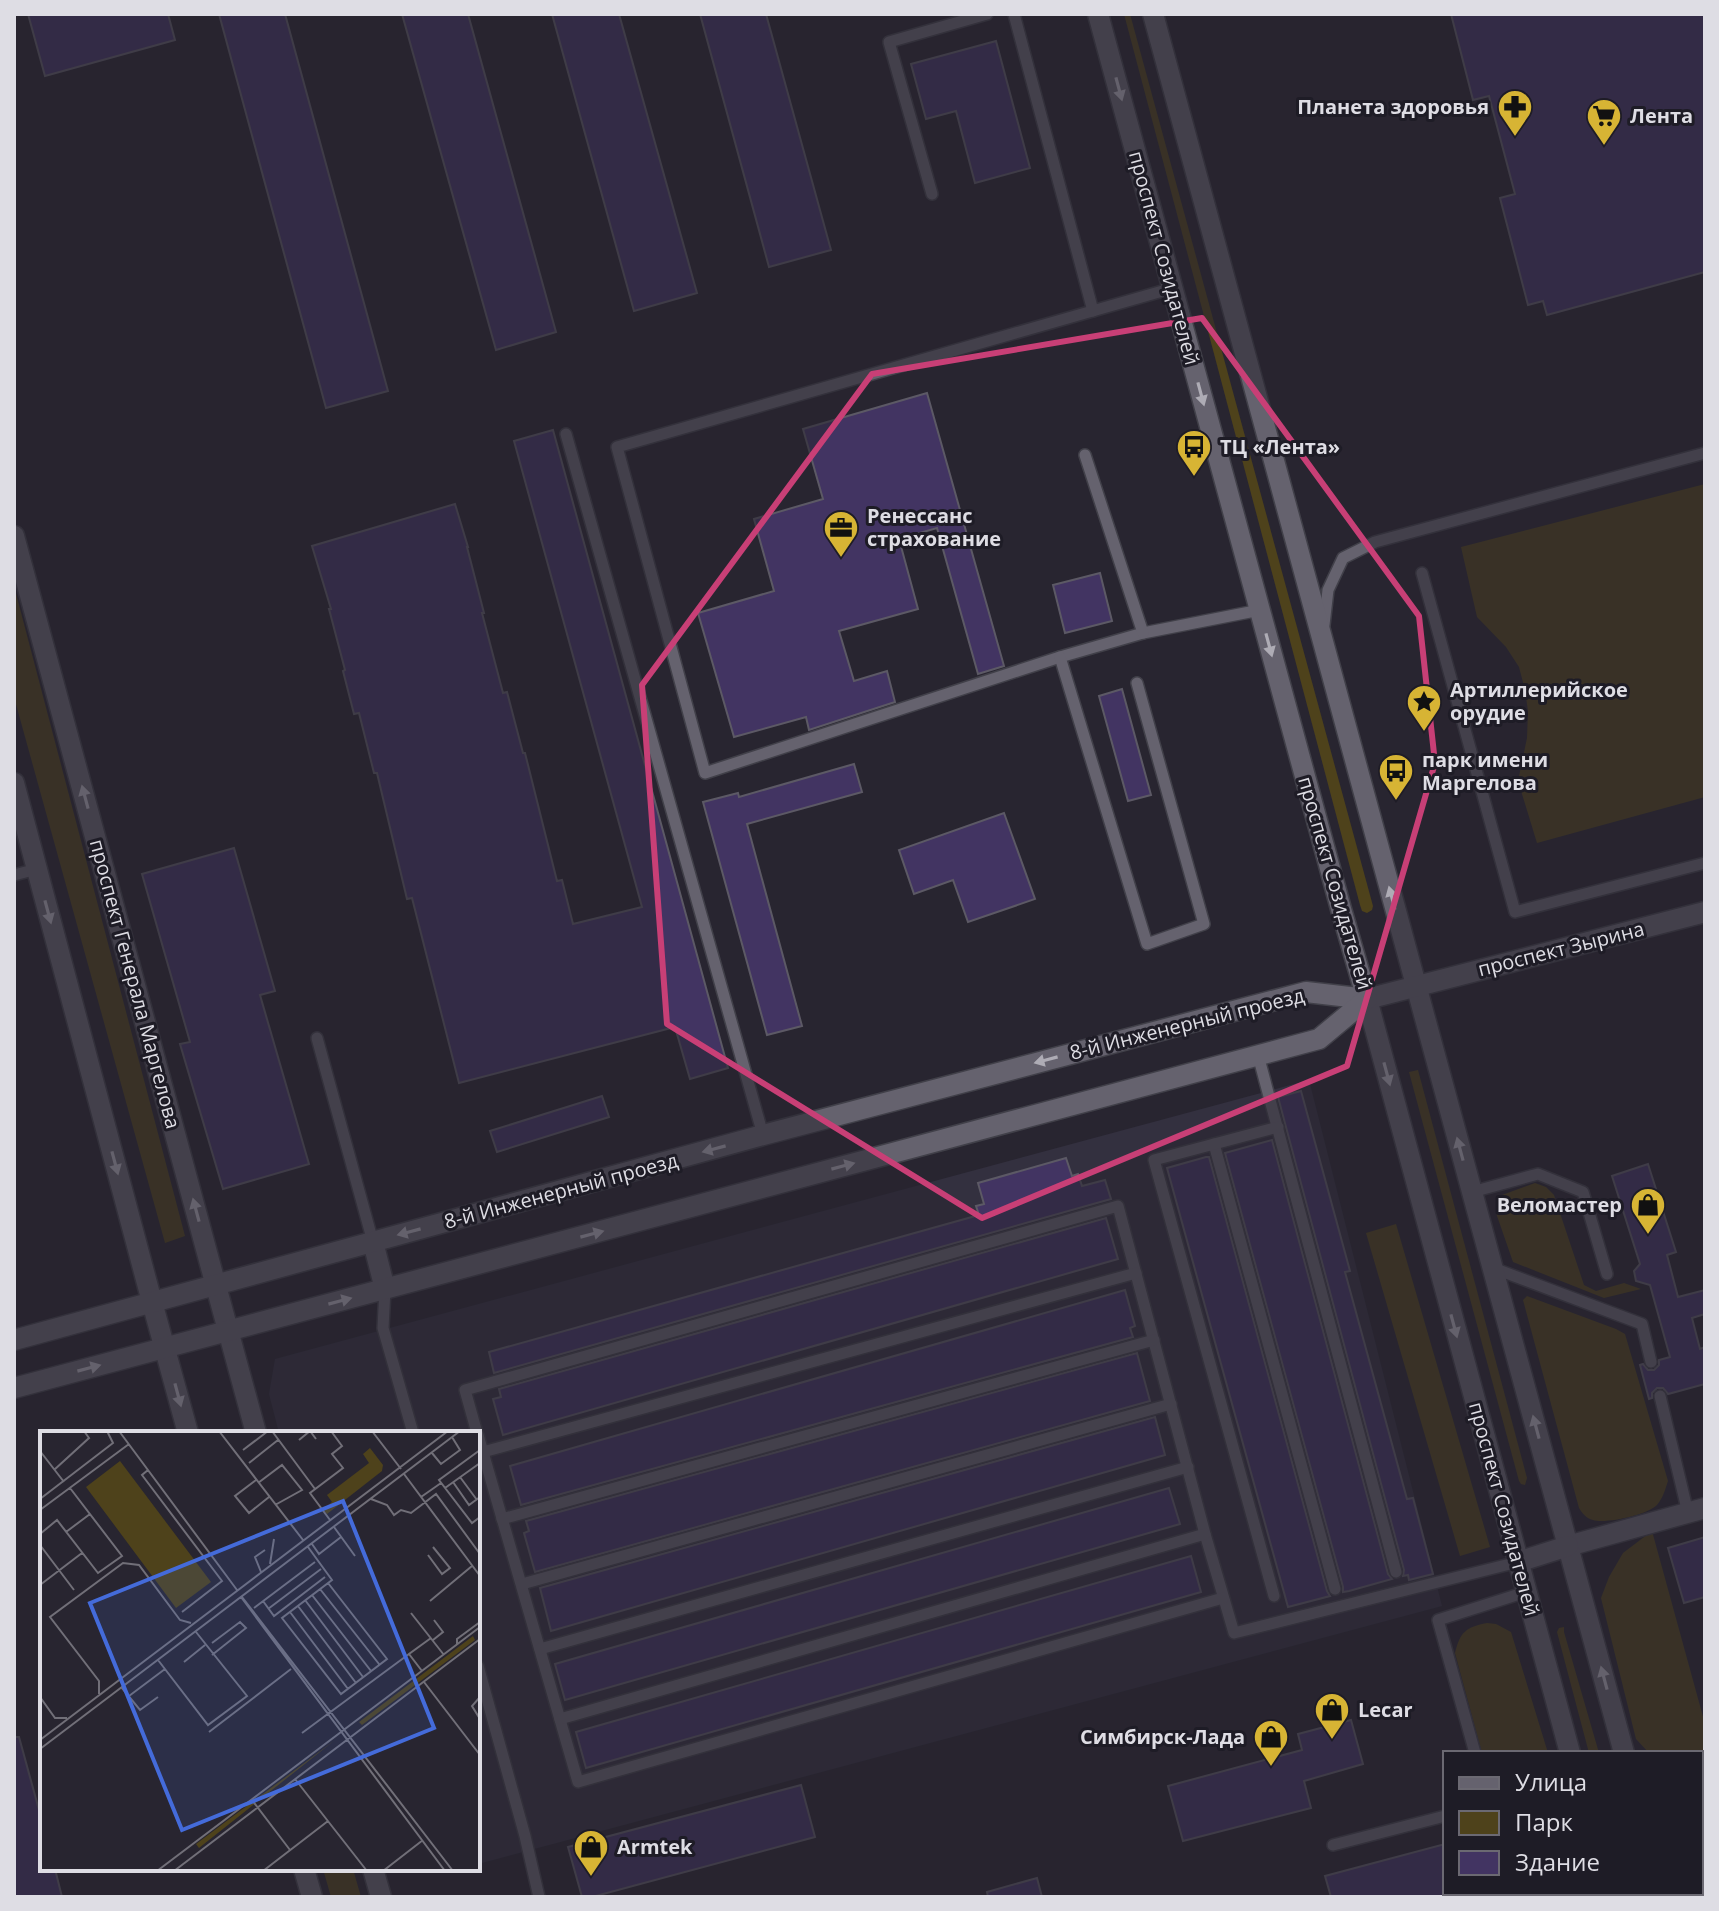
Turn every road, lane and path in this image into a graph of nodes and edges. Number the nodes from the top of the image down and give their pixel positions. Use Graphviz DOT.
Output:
graph roads {
  1 [pos="987,14"];
  2 [pos="1014,14"];
  3 [pos="1098,14"];
  4 [pos="1153,14"];
  5 [pos="932,194"];
  6 [pos="1173,288"];
  7 [pos="1093,311"];
  8 [pos="566,434"];
  9 [pos="1705,453"];
  10 [pos="1085,455"];
  11 [pos="14,536"];
  12 [pos="1422,573"];
  13 [pos="1260,610"];
  14 [pos="1143,633"];
  15 [pos="1322,641"];
  16 [pos="1060,657"];
  17 [pos="1137,683"];
  18 [pos="14,783"];
  19 [pos="1705,863"];
  20 [pos="37,869"];
  21 [pos="14,875"];
  22 [pos="1705,912"];
  23 [pos="1417,987"];
  24 [pos="1367,999"];
  25 [pos="317,1038"];
  26 [pos="1258,1055"];
  27 [pos="1278,1127"];
  28 [pos="763,1135"];
  29 [pos="1214,1144"];
  30 [pos="1472,1192"];
  31 [pos="373,1242"];
  32 [pos="1493,1268"];
  33 [pos="1136,1273"];
  34 [pos="1607,1274"];
  35 [pos="216,1286"];
  36 [pos="385,1289"];
  37 [pos="152,1302"];
  38 [pos="228,1331"];
  39 [pos="14,1340"];
  40 [pos="1154,1340"];
  41 [pos="165,1348"];
  42 [pos="1651,1362"];
  43 [pos="14,1388"];
  44 [pos="1660,1396"];
  45 [pos="1171,1404"];
  46 [pos="187,1431"];
  47 [pos="255,1431"];
  48 [pos="412,1431"];
  49 [pos="477,1431"];
  50 [pos="480,1441"];
  51 [pos="483,1452"];
  52 [pos="1188,1467"];
  53 [pos="1696,1511"];
  54 [pos="502,1519"];
  55 [pos="1205,1534"];
  56 [pos="1568,1546"];
  57 [pos="1518,1562"];
  58 [pos="1396,1572"];
  59 [pos="522,1584"];
  60 [pos="1335,1589"];
  61 [pos="1526,1592"];
  62 [pos="1274,1596"];
  63 [pos="1223,1598"];
  64 [pos="540,1649"];
  65 [pos="480,1673"];
  66 [pos="560,1719"];
  67 [pos="1474,1751"];
  68 [pos="1569,1751"];
  69 [pos="1623,1751"];
  70 [pos="1443,1817"];
  71 [pos="1333,1845"];
  72 [pos="305,1871"];
  73 [pos="374,1871"];
  74 [pos="312,1897"];
  75 [pos="381,1897"];
  76 [pos="539,1897"];
  1 -- 5 [label="lane"];
  2 -- 7 [label="lane"];
  3 -- 6 [label="street, проспект Созидателей, one-way"];
  4 -- 15 [label="street"];
  6 -- 7 [label="lane"];
  6 -- 13 [label="street, проспект Созидателей, one-way"];
  7 -- 16 [label="lane"];
  8 -- 28 [label="lane"];
  9 -- 15 [label="lane"];
  10 -- 14 [label="lane"];
  35 -- 11 [label="street, проспект Генерала Маргелова, one-way"];
  12 -- 19 [label="lane"];
  13 -- 14 [label="lane"];
  13 -- 24 [label="street, проспект Созидателей, one-way"];
  14 -- 16 [label="lane"];
  23 -- 15 [label="street, one-way"];
  16 -- 17 [label="lane"];
  18 -- 20 [label="street"];
  20 -- 21 [label="lane"];
  20 -- 37 [label="street, one-way"];
  22 -- 23 [label="street, проспект Зырина"];
  23 -- 24 [label="street, проспект Зырина"];
  30 -- 23 [label="street, one-way"];
  24 -- 26 [label="street"];
  24 -- 28 [label="street, 8-й Инженерный проезд, one-way"];
  24 -- 57 [label="street, проспект Созидателей, one-way"];
  25 -- 31 [label="lane"];
  26 -- 27 [label="lane"];
  36 -- 26 [label="street, one-way"];
  27 -- 29 [label="lane"];
  27 -- 58 [label="lane"];
  28 -- 31 [label="street, 8-й Инженерный проезд, one-way"];
  29 -- 60 [label="lane"];
  29 -- 62 [label="lane"];
  30 -- 32 [label="street"];
  30 -- 34 [label="lane"];
  31 -- 35 [label="street, 8-й Инженерный проезд"];
  31 -- 36 [label="street"];
  32 -- 42 [label="lane"];
  56 -- 32 [label="street, one-way"];
  33 -- 40 [label="lane"];
  33 -- 49 [label="lane"];
  33 -- 51 [label="lane"];
  35 -- 37 [label="street, 8-й Инженерный проезд"];
  35 -- 38 [label="street, проспект Генерала Маргелова"];
  38 -- 36 [label="street, one-way"];
  36 -- 48 [label="lane"];
  37 -- 39 [label="street, 8-й Инженерный проезд"];
  37 -- 41 [label="street"];
  38 -- 41 [label="street"];
  38 -- 47 [label="street, проспект Генерала Маргелова"];
  40 -- 45 [label="lane"];
  40 -- 54 [label="lane"];
  43 -- 41 [label="street, one-way"];
  41 -- 46 [label="street, one-way"];
  44 -- 53 [label="lane"];
  45 -- 52 [label="lane"];
  45 -- 59 [label="lane"];
  50 -- 51 [label="lane"];
  51 -- 54 [label="lane"];
  52 -- 55 [label="lane"];
  52 -- 64 [label="lane"];
  53 -- 56 [label="street"];
  54 -- 59 [label="lane"];
  55 -- 63 [label="lane"];
  55 -- 66 [label="lane"];
  56 -- 57 [label="street"];
  69 -- 56 [label="street, one-way"];
  57 -- 61 [label="street, проспект Созидателей"];
  57 -- 63 [label="lane"];
  59 -- 64 [label="lane"];
  61 -- 67 [label="lane"];
  61 -- 68 [label="street, проспект Созидателей"];
  63 -- 66 [label="lane"];
  64 -- 66 [label="lane"];
  65 -- 76 [label="lane"];
  70 -- 71 [label="lane"];
  72 -- 74 [label="street"];
  73 -- 75 [label="street"];
}
